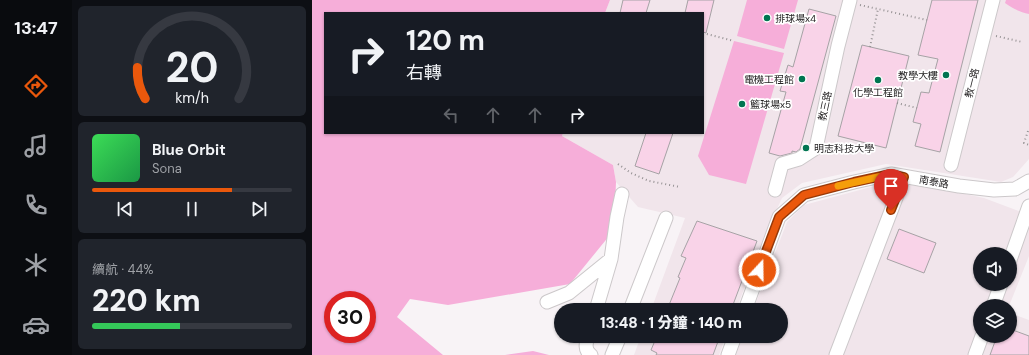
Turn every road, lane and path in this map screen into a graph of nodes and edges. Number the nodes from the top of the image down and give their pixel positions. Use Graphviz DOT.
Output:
graph roads {
  1 [pos="993,0"];
  2 [pos="846,1"];
  3 [pos="878,9"];
  4 [pos="927,20"];
  5 [pos="704,33"];
  6 [pos="985,34"];
  7 [pos="734,41"];
  8 [pos="1022,42"];
  9 [pos="870,47"];
  10 [pos="897,103"];
  11 [pos="917,108"];
  12 [pos="1028,131"];
  13 [pos="1029,145"];
  14 [pos="618,164"];
  15 [pos="951,165"];
  16 [pos="904,177"];
  17 [pos="1029,181"];
  18 [pos="680,187"];
  19 [pos="776,190"];
  20 [pos="622,194"];
  21 [pos="1029,206"];
  22 [pos="666,218"];
  23 [pos="1015,247"];
  24 [pos="611,259"];
  25 [pos="546,302"];
  26 [pos="598,303"];
  27 [pos="633,303"];
  28 [pos="747,303"];
  29 [pos="586,343"];
  30 [pos="617,343"];
  31 [pos="732,343"];
  32 [pos="979,343"];
  33 [pos="591,355"];
  34 [pos="612,355"];
  35 [pos="728,355"];
  36 [pos="836,355"];
  37 [pos="975,355"];
  1 -- 6 [label="street, 教一路"];
  2 -- 3 [label="path"];
  2 -- 19 [label="street, 教三路"];
  3 -- 4 [label="path"];
  3 -- 9 [label="path"];
  5 -- 7 [label="path"];
  6 -- 8 [label="path"];
  6 -- 15 [label="street, 教一路"];
  10 -- 11 [label="path"];
  12 -- 13 [label="path"];
  14 -- 18 [label="path"];
  16 -- 17 [label="street, 南泰路"];
  16 -- 28 [label="street, 南泰路"];
  16 -- 36 [label="street"];
  20 -- 24 [label="street"];
  21 -- 23 [label="street"];
  22 -- 27 [label="street"];
  24 -- 25 [label="street"];
  24 -- 26 [label="street"];
  29 -- 33 [label="street"];
  30 -- 34 [label="street"];
  31 -- 35 [label="street"];
  32 -- 37 [label="street"];
}
